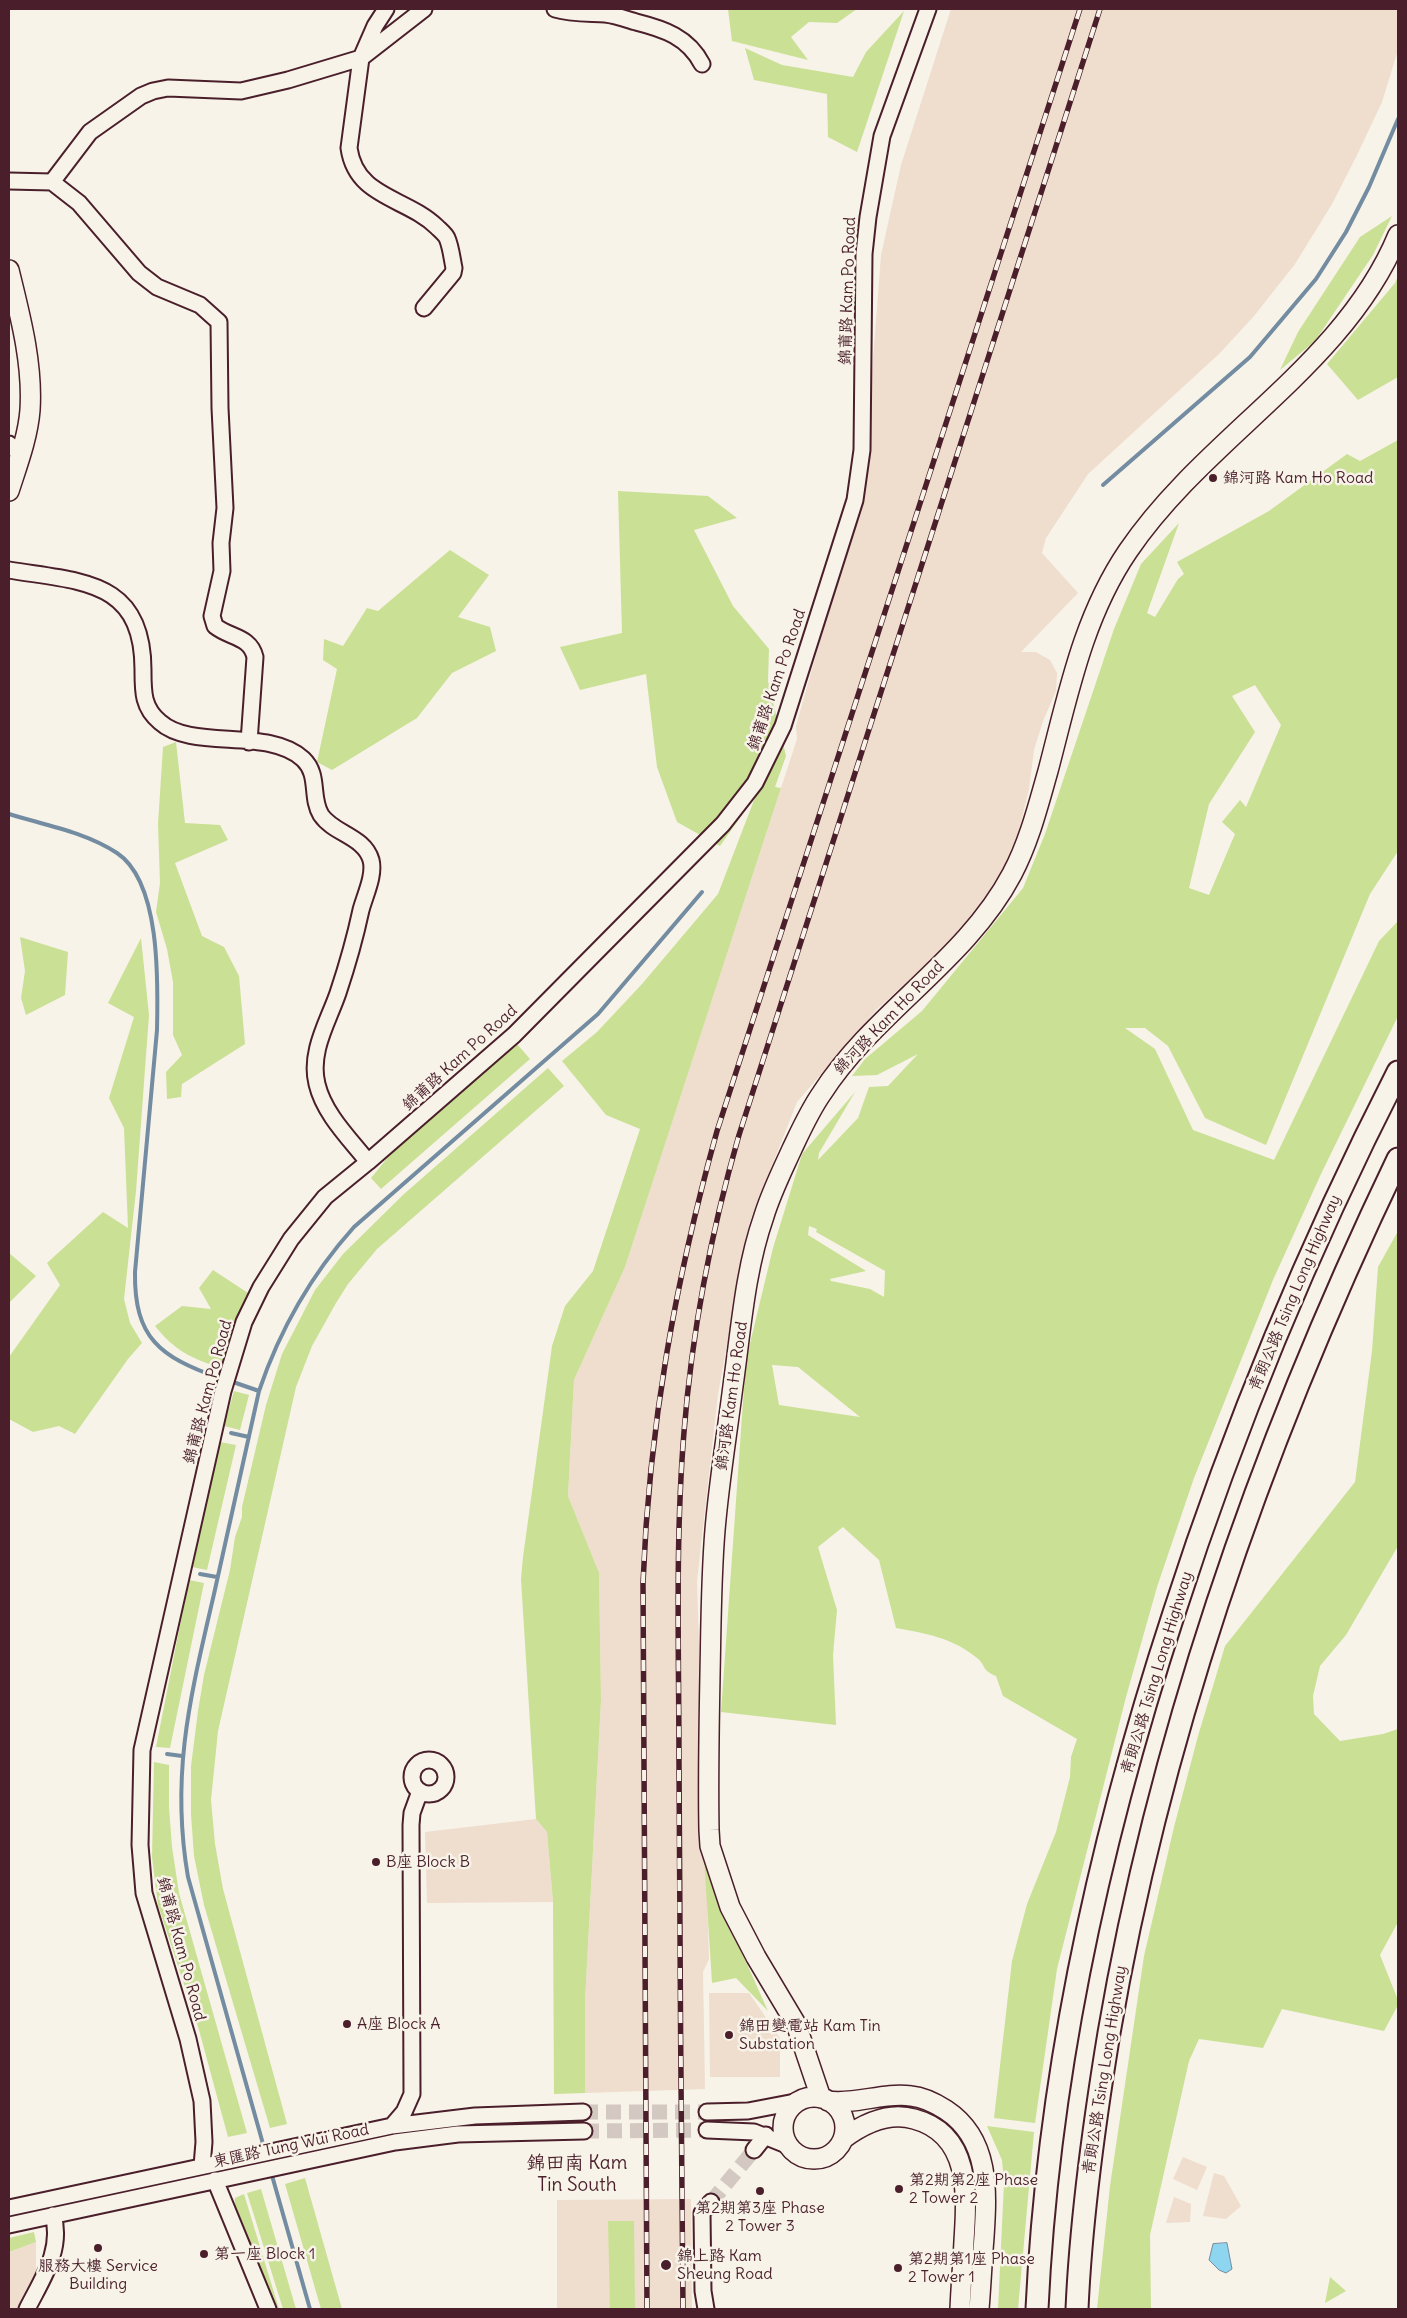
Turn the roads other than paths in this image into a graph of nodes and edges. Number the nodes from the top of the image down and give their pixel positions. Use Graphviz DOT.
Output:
graph roads {
  1 [pos="386,9"];
  2 [pos="424,9"];
  3 [pos="555,9"];
  4 [pos="928,9"];
  5 [pos="361,58"];
  6 [pos="702,64"];
  7 [pos="9,180"];
  8 [pos="52,182"];
  9 [pos="1398,235"];
  10 [pos="9,270"];
  11 [pos="424,308"];
  12 [pos="14,449"];
  13 [pos="9,491"];
  14 [pos="9,570"];
  15 [pos="249,742"];
  16 [pos="1398,1072"];
  17 [pos="1398,1159"];
  18 [pos="368,1162"];
  19 [pos="420,1792"];
  20 [pos="806,2057"];
  21 [pos="412,2094"];
  22 [pos="824,2100"];
  23 [pos="796,2101"];
  24 [pos="583,2112"];
  25 [pos="707,2112"];
  26 [pos="438,2119"];
  27 [pos="392,2126"];
  28 [pos="707,2130"];
  29 [pos="584,2131"];
  30 [pos="766,2135"];
  31 [pos="843,2139"];
  32 [pos="789,2146"];
  33 [pos="754,2150"];
  34 [pos="207,2165"];
  35 [pos="215,2180"];
  36 [pos="711,2202"];
  37 [pos="9,2208"];
  38 [pos="53,2215"];
  39 [pos="9,2225"];
  40 [pos="28,2309"];
  41 [pos="268,2309"];
  42 [pos="706,2309"];
  43 [pos="960,2309"];
  44 [pos="980,2309"];
  45 [pos="1037,2309"];
  46 [pos="1077,2309"];
  1 -- 5 [label="street"];
  2 -- 5 [label="street"];
  3 -- 6 [label="street"];
  4 -- 18 [label="street, 錦莆路 Kam Po Road"];
  5 -- 8 [label="street"];
  5 -- 11 [label="street"];
  7 -- 8 [label="street"];
  8 -- 15 [label="street"];
  9 -- 20 [label="main road, 錦河路 Kam Ho Road"];
  10 -- 12 [label="main road"];
  12 -- 13 [label="main road"];
  14 -- 15 [label="street"];
  15 -- 18 [label="street"];
  16 -- 45 [label="highway, 青朗公路 Tsing Long Highway"];
  17 -- 46 [label="highway, 青朗公路 Tsing Long Highway"];
  18 -- 34 [label="street, 錦莆路 Kam Po Road"];
  19 -- 21 [label="street"];
  20 -- 22 [label="main road, 錦河路 Kam Ho Road"];
  20 -- 23 [label="main road, 錦河路 Kam Ho Road"];
  21 -- 26 [label="street"];
  21 -- 27 [label="street"];
  22 -- 23 [label="main road"];
  22 -- 31 [label="main road"];
  22 -- 44 [label="main road"];
  23 -- 25 [label="street"];
  23 -- 32 [label="main road"];
  24 -- 26 [label="street, 東匯路 Tung Wui Road"];
  26 -- 27 [label="street, 東匯路 Tung Wui Road"];
  27 -- 34 [label="street, 東匯路 Tung Wui Road"];
  28 -- 30 [label="street"];
  29 -- 35 [label="street, 東匯路 Tung Wui Road"];
  30 -- 32 [label="street"];
  30 -- 33 [label="street"];
  31 -- 32 [label="main road"];
  31 -- 43 [label="main road"];
  34 -- 37 [label="street, 東匯路 Tung Wui Road"];
  35 -- 38 [label="street, 東匯路 Tung Wui Road"];
  35 -- 41 [label="street"];
  36 -- 42 [label="street"];
  38 -- 39 [label="street, 東匯路 Tung Wui Road"];
  38 -- 40 [label="street"];
}
